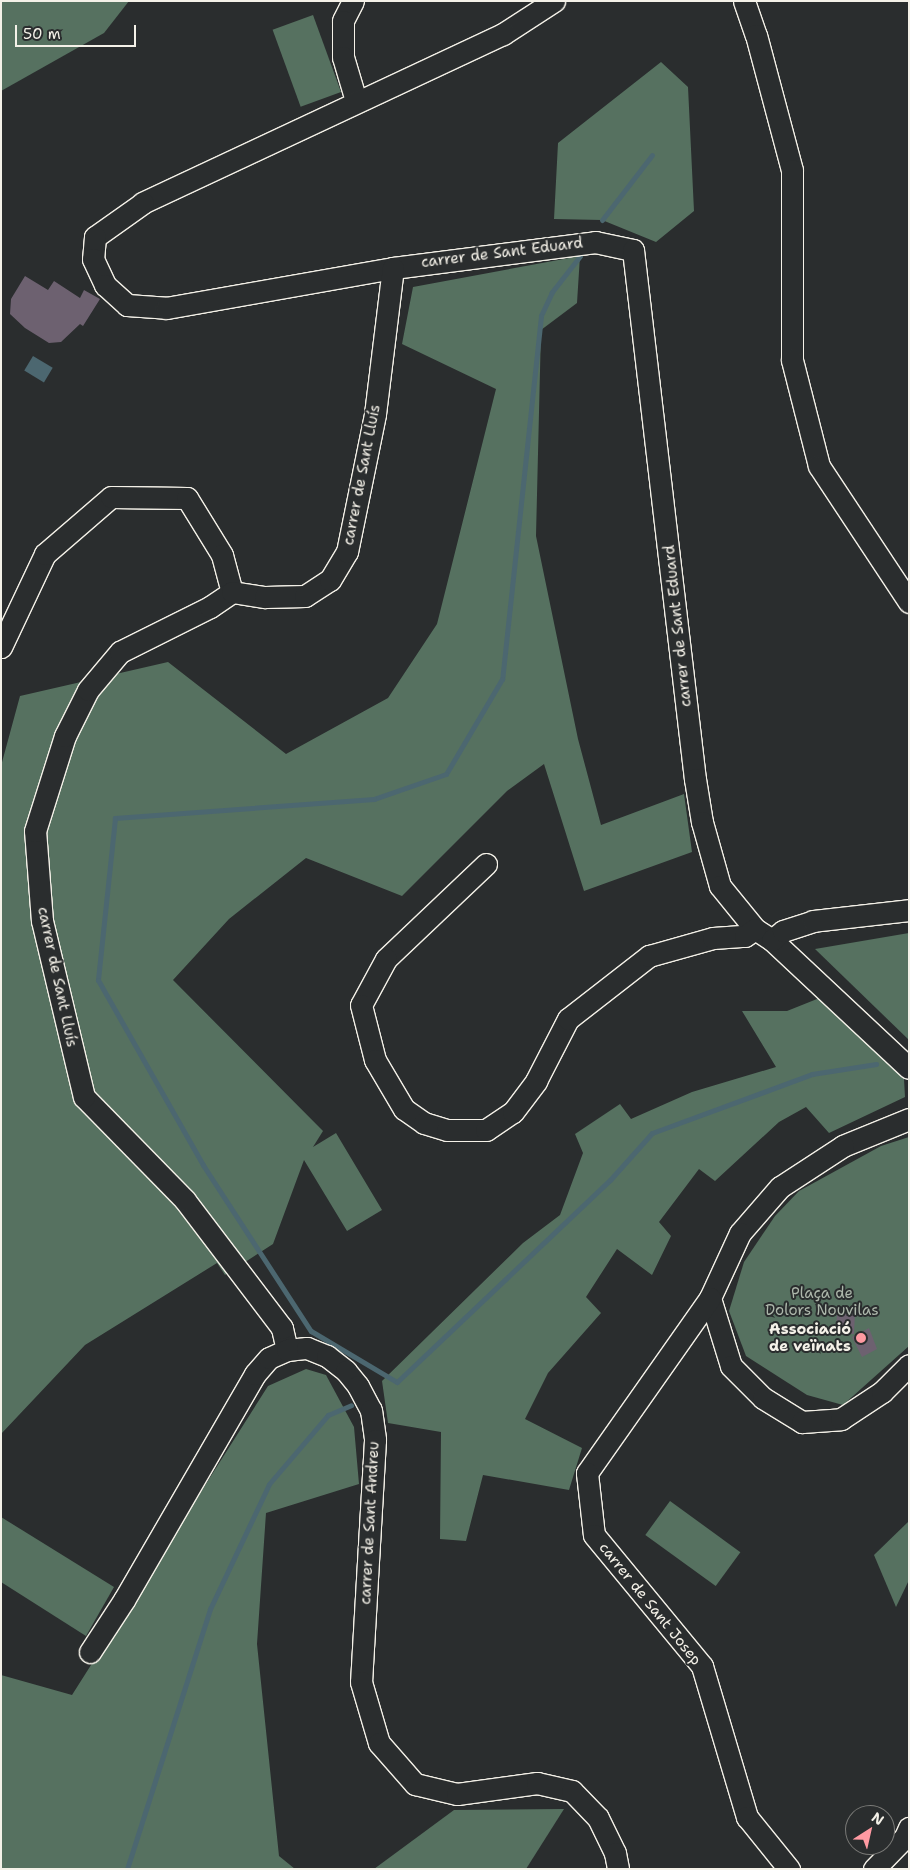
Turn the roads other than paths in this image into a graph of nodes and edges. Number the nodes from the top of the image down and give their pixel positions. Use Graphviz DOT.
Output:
graph roads {
  1 [pos="353,1"];
  2 [pos="554,1"];
  3 [pos="744,1"];
  4 [pos="356,100"];
  5 [pos="393,268"];
  6 [pos="232,592"];
  7 [pos="909,602"];
  8 [pos="1,647"];
  9 [pos="486,864"];
  10 [pos="909,910"];
  11 [pos="763,934"];
  12 [pos="909,1068"];
  13 [pos="909,1120"];
  14 [pos="710,1298"];
  15 [pos="287,1350"];
  16 [pos="909,1365"];
  17 [pos="90,1652"];
  18 [pos="909,1828"];
  19 [pos="618,1869"];
  20 [pos="789,1869"];
  21 [pos="874,1869"];
  1 -- 4 [label="street"];
  2 -- 4 [label="street, carrer de Sant Eduard"];
  3 -- 7 [label="street"];
  4 -- 5 [label="street, carrer de Sant Eduard"];
  5 -- 6 [label="street, carrer de Sant Lluís"];
  5 -- 11 [label="street, carrer de Sant Eduard"];
  6 -- 8 [label="street"];
  6 -- 15 [label="street, carrer de Sant Lluís"];
  9 -- 11 [label="street"];
  10 -- 11 [label="street"];
  11 -- 12 [label="street, carrer de Sant Eduard"];
  13 -- 14 [label="street"];
  14 -- 16 [label="street"];
  14 -- 20 [label="street, carrer de Sant Josep"];
  15 -- 17 [label="street, carrer de Sant Andreu"];
  15 -- 19 [label="street, carrer de Sant Andreu"];
  18 -- 21 [label="street"];
}
